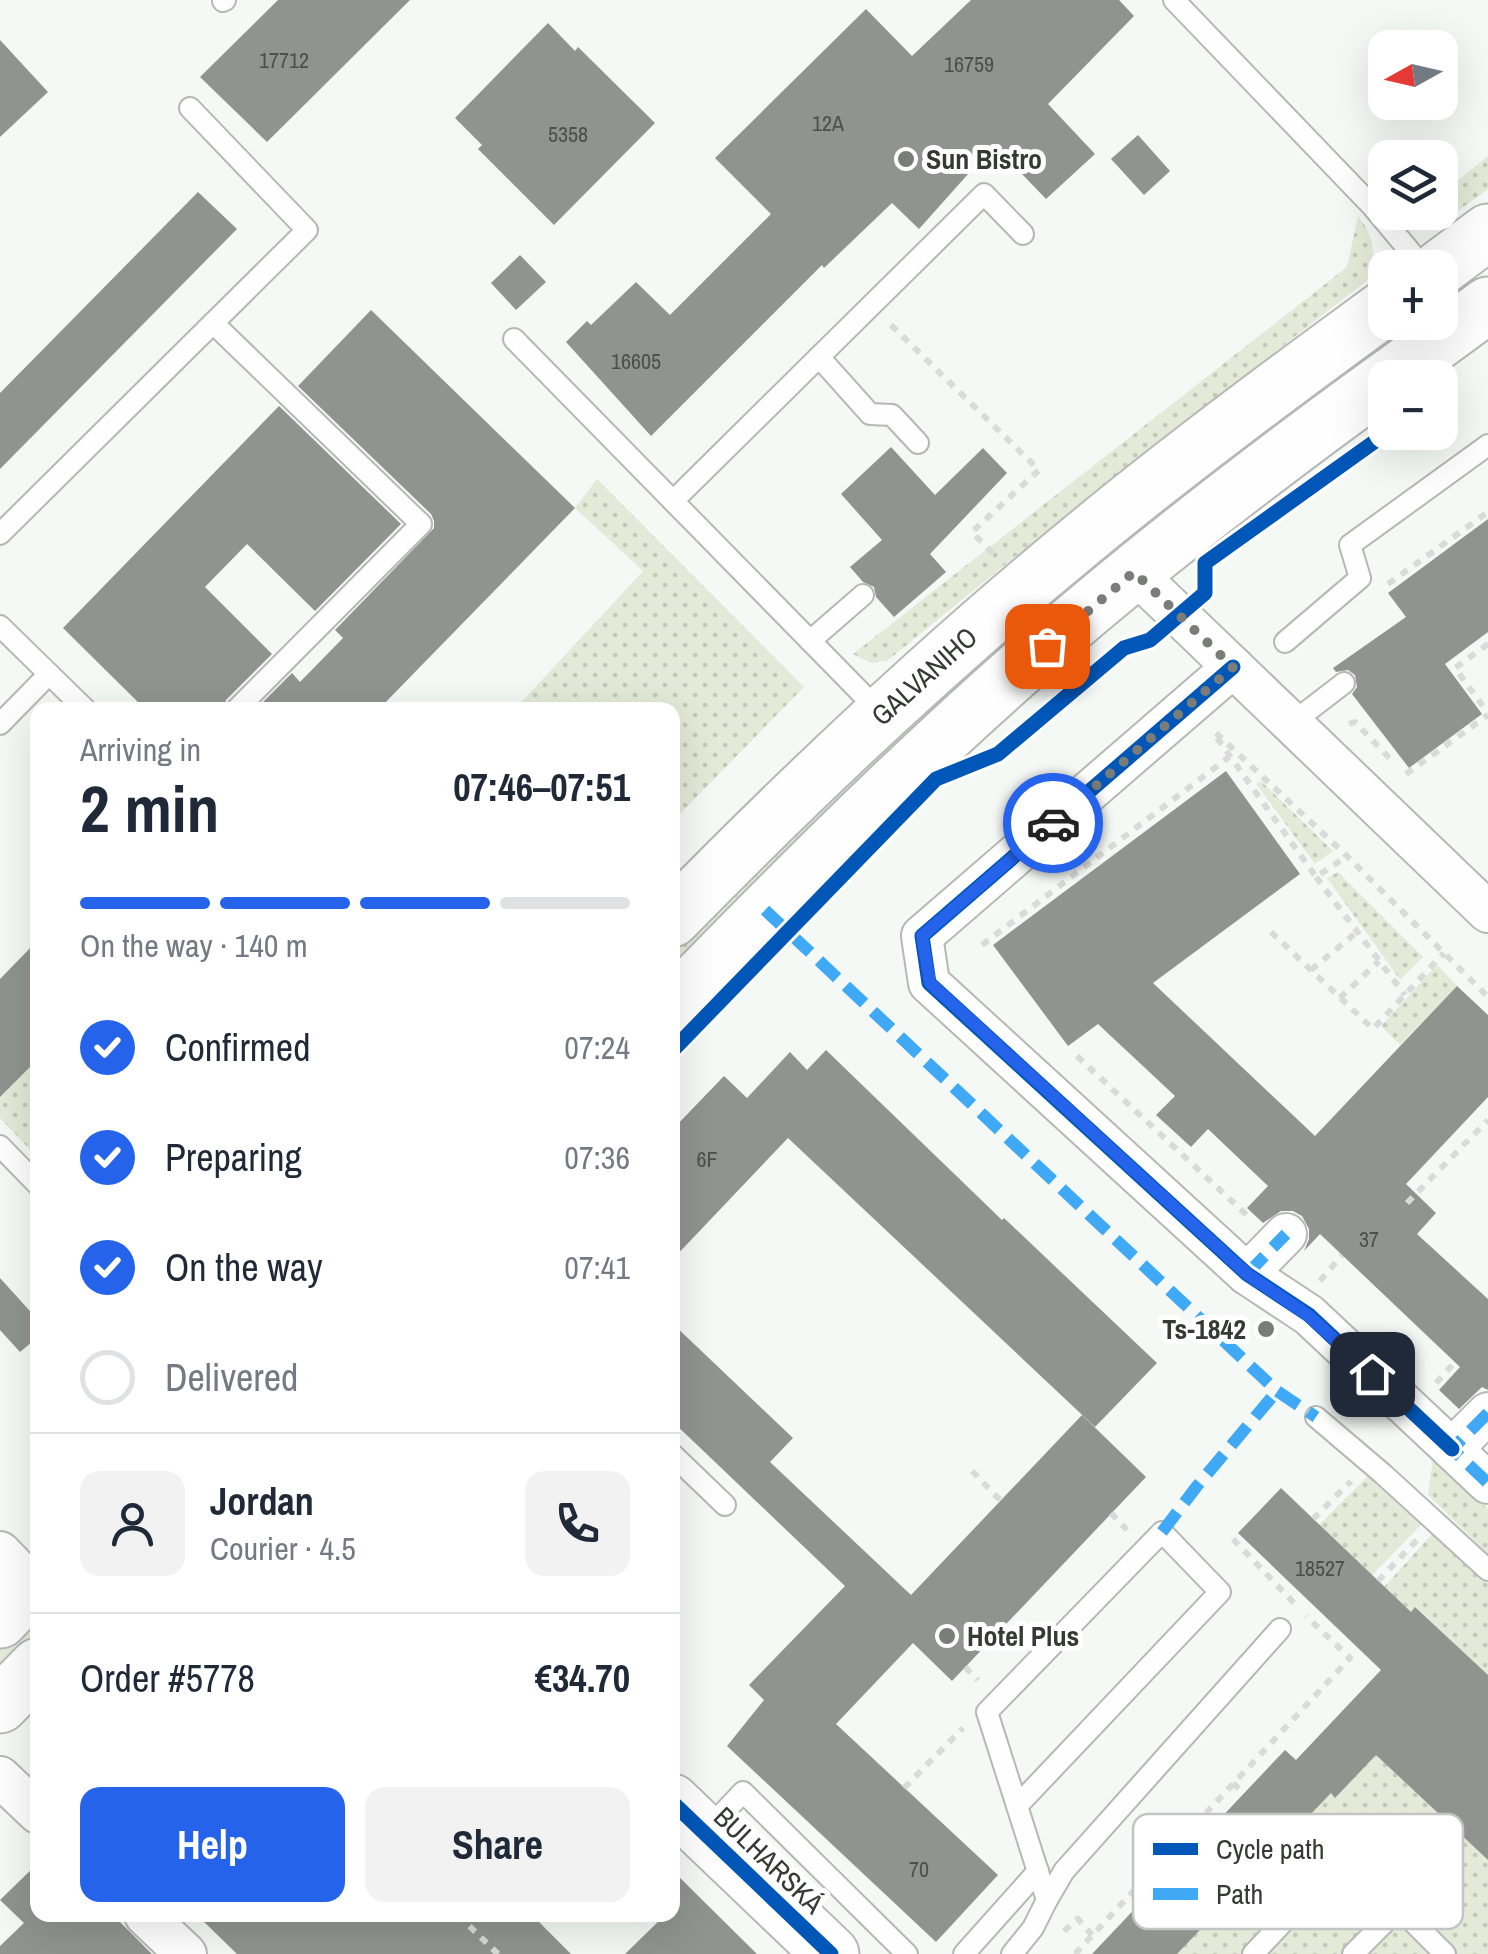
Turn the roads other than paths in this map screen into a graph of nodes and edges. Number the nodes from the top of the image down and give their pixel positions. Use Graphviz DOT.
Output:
graph roads {
  1 [pos="1174,0"];
  2 [pos="190,108"];
  3 [pos="1488,232"];
  4 [pos="1024,234"];
  5 [pos="1409,250"];
  6 [pos="1458,254"];
  7 [pos="1488,305"];
  8 [pos="1368,321"];
  9 [pos="213,323"];
  10 [pos="514,340"];
  11 [pos="820,357"];
  12 [pos="1413,360"];
  13 [pos="1368,393"];
  14 [pos="918,443"];
  15 [pos="1488,445"];
  16 [pos="673,501"];
  17 [pos="0,534"];
  18 [pos="1134,572"];
  19 [pos="863,595"];
  20 [pos="0,626"];
  21 [pos="810,642"];
  22 [pos="1285,642"];
  23 [pos="1233,667"];
  24 [pos="49,674"];
  25 [pos="1344,683"];
  26 [pos="78,702"];
  27 [pos="244,702"];
  28 [pos="882,714"];
  29 [pos="0,724"];
  30 [pos="1292,724"];
  31 [pos="680,911"];
  32 [pos="1488,912"];
  33 [pos="680,998"];
  34 [pos="0,1146"];
  35 [pos="30,1176"];
  36 [pos="1286,1234"];
  37 [pos="1247,1274"];
  38 [pos="1488,1413"];
  39 [pos="1316,1417"];
  40 [pos="1452,1449"];
  41 [pos="680,1462"];
  42 [pos="1488,1483"];
  43 [pos="724,1505"];
  44 [pos="1488,1570"];
  45 [pos="1280,1629"];
  46 [pos="30,1674"];
  47 [pos="0,1705"];
  48 [pos="0,1777"];
  49 [pos="30,1805"];
  50 [pos="1017,1806"];
  51 [pos="688,1817"];
  52 [pos="1038,1871"];
  53 [pos="1047,1900"];
  54 [pos="152,1922"];
  55 [pos="1277,1929"];
  56 [pos="1378,1929"];
  57 [pos="1420,1929"];
  58 [pos="186,1954"];
  59 [pos="831,1954"];
  60 [pos="907,1954"];
  61 [pos="964,1954"];
  62 [pos="1012,1954"];
  63 [pos="1253,1954"];
  64 [pos="1353,1954"];
  65 [pos="1446,1954"];
  1 -- 5 [label="lane"];
  2 -- 9 [label="lane"];
  3 -- 6 [label="main road"];
  4 -- 11 [label="lane"];
  7 -- 12 [label="main road"];
  8 -- 28 [label="main road, GALVANIHO"];
  9 -- 17 [label="lane"];
  9 -- 27 [label="lane"];
  10 -- 16 [label="lane"];
  11 -- 14 [label="lane"];
  11 -- 16 [label="lane"];
  13 -- 18 [label="main road"];
  15 -- 22 [label="lane"];
  16 -- 21 [label="lane"];
  18 -- 23 [label="street"];
  18 -- 33 [label="main road"];
  19 -- 21 [label="lane"];
  20 -- 24 [label="lane"];
  21 -- 28 [label="lane"];
  23 -- 30 [label="street"];
  23 -- 37 [label="street"];
  24 -- 26 [label="lane"];
  24 -- 29 [label="lane"];
  25 -- 30 [label="lane"];
  28 -- 31 [label="main road, GALVANIHO"];
  30 -- 32 [label="street"];
  34 -- 35 [label="lane"];
  36 -- 37 [label="street"];
  37 -- 40 [label="street"];
  38 -- 40 [label="street"];
  39 -- 44 [label="lane"];
  40 -- 42 [label="street"];
  41 -- 43 [label="lane"];
  45 -- 53 [label="lane"];
  46 -- 47 [label="main road"];
  48 -- 49 [label="street"];
  50 -- 50 [label="lane"];
  50 -- 52 [label="lane"];
  51 -- 59 [label="main road, BULHARSKÁ"];
  51 -- 60 [label="lane"];
  52 -- 53 [label="lane"];
  52 -- 61 [label="lane"];
  53 -- 62 [label="lane"];
  54 -- 58 [label="street"];
  55 -- 63 [label="lane"];
  56 -- 64 [label="lane"];
  57 -- 65 [label="lane"];
}
